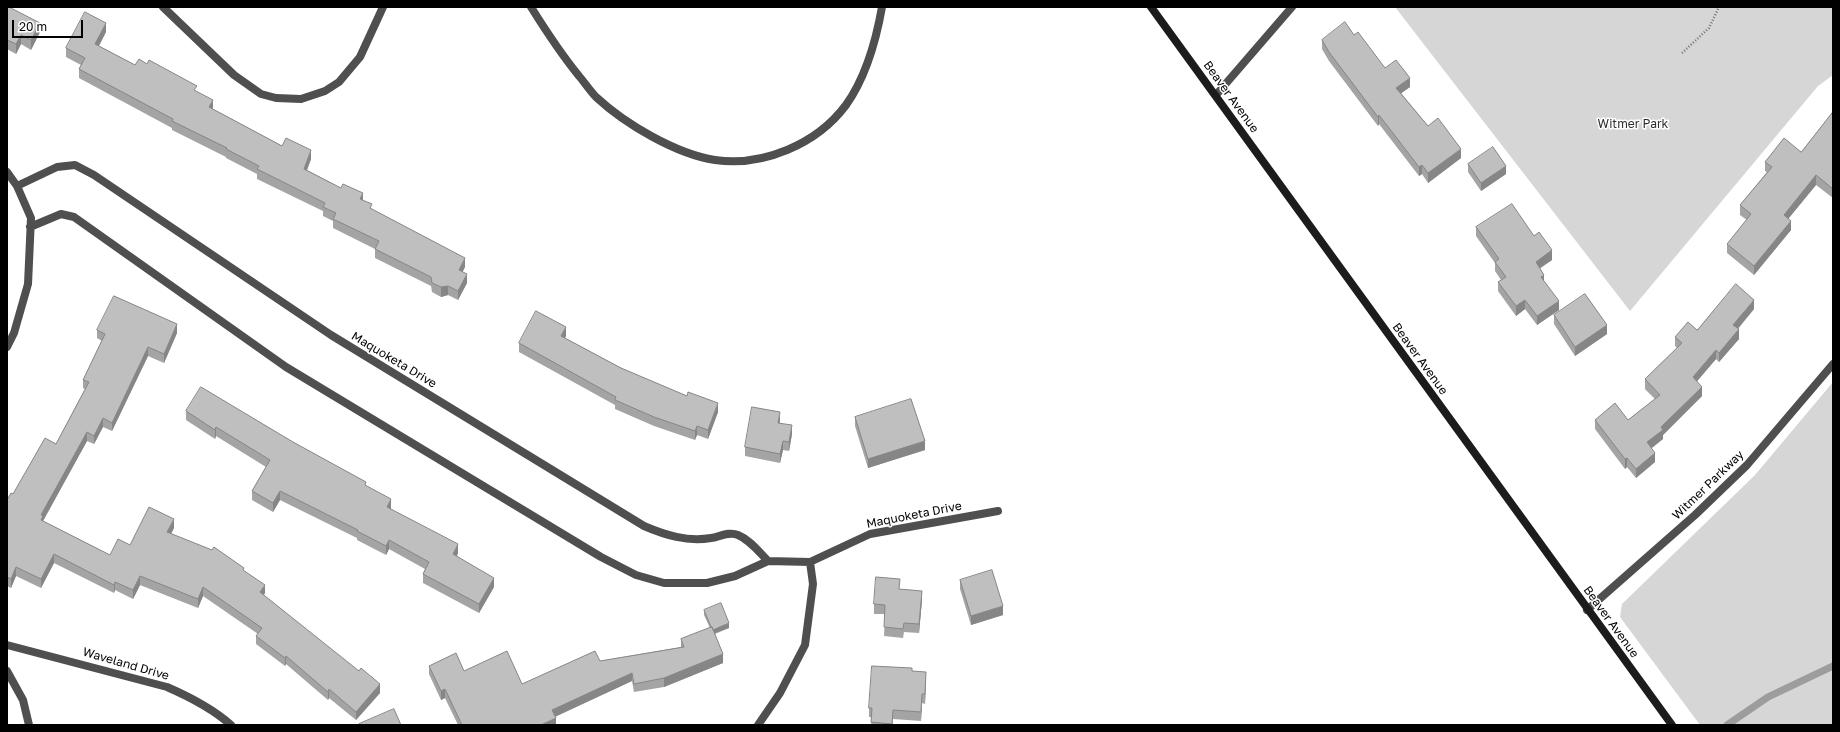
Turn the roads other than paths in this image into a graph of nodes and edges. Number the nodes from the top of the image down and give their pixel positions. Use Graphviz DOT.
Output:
graph roads {
  1 [pos="163,7"];
  2 [pos="383,7"];
  3 [pos="530,7"];
  4 [pos="882,7"];
  5 [pos="1150,7"];
  6 [pos="1292,7"];
  7 [pos="1216,95"];
  8 [pos="7,172"];
  9 [pos="17,186"];
  10 [pos="30,227"];
  11 [pos="7,347"];
  12 [pos="1833,364"];
  13 [pos="998,511"];
  14 [pos="768,561"];
  15 [pos="810,562"];
  16 [pos="1587,610"];
  17 [pos="7,644"];
  18 [pos="7,671"];
  19 [pos="29,725"];
  20 [pos="230,725"];
  21 [pos="758,725"];
  22 [pos="1672,725"];
  1 -- 2 [label="street"];
  3 -- 4 [label="street"];
  5 -- 7 [label="main road, Beaver Avenue"];
  6 -- 7 [label="street"];
  7 -- 16 [label="main road, Beaver Avenue"];
  8 -- 9 [label="street"];
  9 -- 10 [label="street"];
  9 -- 14 [label="street, Maquoketa Drive"];
  10 -- 11 [label="street"];
  10 -- 14 [label="street, Maquoketa Drive"];
  12 -- 16 [label="street, Witmer Parkway"];
  13 -- 15 [label="street, Maquoketa Drive"];
  14 -- 15 [label="street, Maquoketa Drive"];
  15 -- 21 [label="street"];
  16 -- 22 [label="main road, Beaver Avenue"];
  17 -- 20 [label="street, Waveland Drive"];
  18 -- 19 [label="street"];
}
